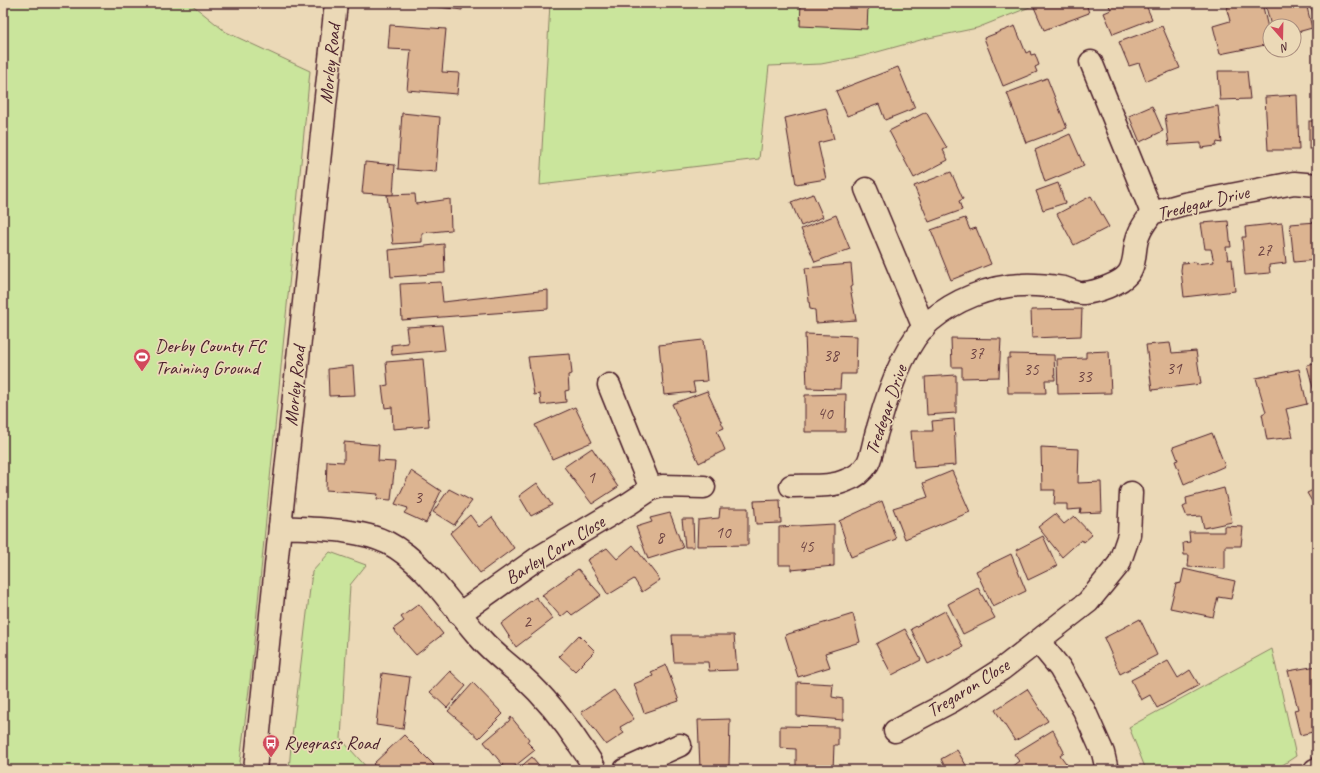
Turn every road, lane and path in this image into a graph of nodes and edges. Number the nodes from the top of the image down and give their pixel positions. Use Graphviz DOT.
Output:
graph roads {
  1 [pos="336,3"];
  2 [pos="1091,62"];
  3 [pos="1317,185"];
  4 [pos="866,189"];
  5 [pos="1152,213"];
  6 [pos="924,328"];
  7 [pos="609,385"];
  8 [pos="790,486"];
  9 [pos="704,487"];
  10 [pos="651,489"];
  11 [pos="1131,493"];
  12 [pos="280,527"];
  13 [pos="459,614"];
  14 [pos="1038,641"];
  15 [pos="895,731"];
  16 [pos="680,745"];
  17 [pos="255,770"];
  18 [pos="595,770"];
  19 [pos="625,770"];
  20 [pos="1107,770"];
  1 -- 12 [label="street, Morley Road"];
  2 -- 5 [label="street"];
  3 -- 5 [label="street, Tredegar Drive"];
  4 -- 6 [label="street"];
  5 -- 6 [label="street, Tredegar Drive"];
  6 -- 8 [label="street, Tredegar Drive"];
  7 -- 10 [label="street"];
  9 -- 10 [label="street, Barley Corn Close"];
  10 -- 13 [label="street, Barley Corn Close"];
  11 -- 14 [label="street, Tregaron Close"];
  12 -- 13 [label="street"];
  12 -- 17 [label="street, Morley Road"];
  13 -- 18 [label="street"];
  14 -- 15 [label="street, Tregaron Close"];
  14 -- 20 [label="street"];
  16 -- 19 [label="street"];
}
